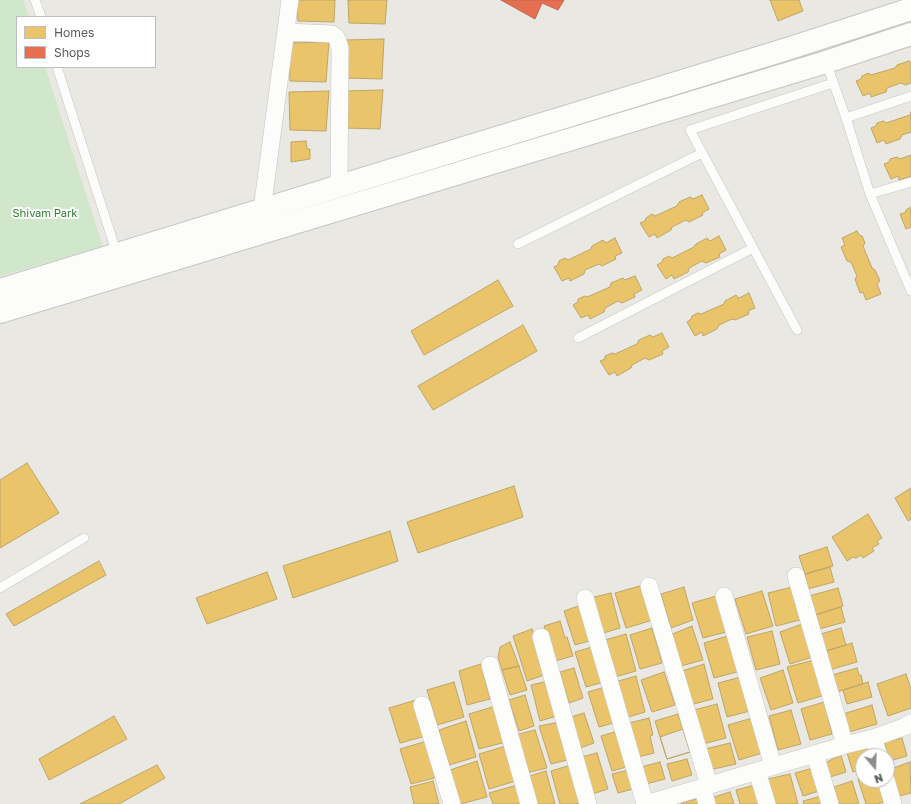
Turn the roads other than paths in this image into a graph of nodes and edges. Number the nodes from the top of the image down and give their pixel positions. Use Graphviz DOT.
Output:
graph roads {
  1 [pos="35,0"];
  2 [pos="290,0"];
  3 [pos="911,9"];
  4 [pos="41,16"];
  5 [pos="286,32"];
  6 [pos="911,34"];
  7 [pos="826,62"];
  8 [pos="57,68"];
  9 [pos="833,83"];
  10 [pos="911,96"];
  11 [pos="846,118"];
  12 [pos="702,153"];
  13 [pos="911,182"];
  14 [pos="339,186"];
  15 [pos="870,194"];
  16 [pos="262,210"];
  17 [pos="518,244"];
  18 [pos="753,248"];
  19 [pos="118,254"];
  20 [pos="0,290"];
  21 [pos="911,291"];
  22 [pos="0,312"];
  23 [pos="797,330"];
  24 [pos="578,338"];
  25 [pos="84,538"];
  26 [pos="796,576"];
  27 [pos="649,586"];
  28 [pos="0,588"];
  29 [pos="724,596"];
  30 [pos="584,598"];
  31 [pos="541,637"];
  32 [pos="490,666"];
  33 [pos="422,705"];
  34 [pos="910,725"];
  35 [pos="873,738"];
  36 [pos="845,745"];
  37 [pos="876,748"];
  38 [pos="816,754"];
  39 [pos="765,769"];
  40 [pos="706,786"];
  41 [pos="888,788"];
  42 [pos="452,804"];
  43 [pos="529,804"];
  44 [pos="588,804"];
  45 [pos="645,804"];
  46 [pos="707,804"];
  47 [pos="767,804"];
  48 [pos="830,804"];
  49 [pos="893,804"];
  1 -- 4 [label="lane"];
  2 -- 5 [label="street"];
  3 -- 14 [label="street"];
  5 -- 14 [label="street"];
  5 -- 16 [label="street"];
  6 -- 7 [label="street"];
  7 -- 9 [label="lane"];
  7 -- 22 [label="street"];
  8 -- 19 [label="lane"];
  9 -- 11 [label="lane"];
  9 -- 12 [label="lane"];
  10 -- 11 [label="lane"];
  11 -- 15 [label="lane"];
  12 -- 17 [label="lane"];
  12 -- 18 [label="lane"];
  13 -- 15 [label="lane"];
  14 -- 16 [label="street"];
  15 -- 21 [label="lane"];
  16 -- 19 [label="street"];
  18 -- 23 [label="lane"];
  18 -- 24 [label="lane"];
  19 -- 20 [label="street"];
  25 -- 28 [label="lane"];
  26 -- 36 [label="street"];
  27 -- 40 [label="street"];
  29 -- 39 [label="street"];
  30 -- 45 [label="street"];
  31 -- 44 [label="street"];
  32 -- 43 [label="street"];
  33 -- 42 [label="street"];
  34 -- 35 [label="street"];
  35 -- 36 [label="street"];
  35 -- 37 [label="street"];
  36 -- 38 [label="street"];
  38 -- 39 [label="street"];
  38 -- 48 [label="street"];
  39 -- 40 [label="street"];
  39 -- 47 [label="street"];
  40 -- 45 [label="street"];
  40 -- 46 [label="street"];
  41 -- 49 [label="street"];
}
